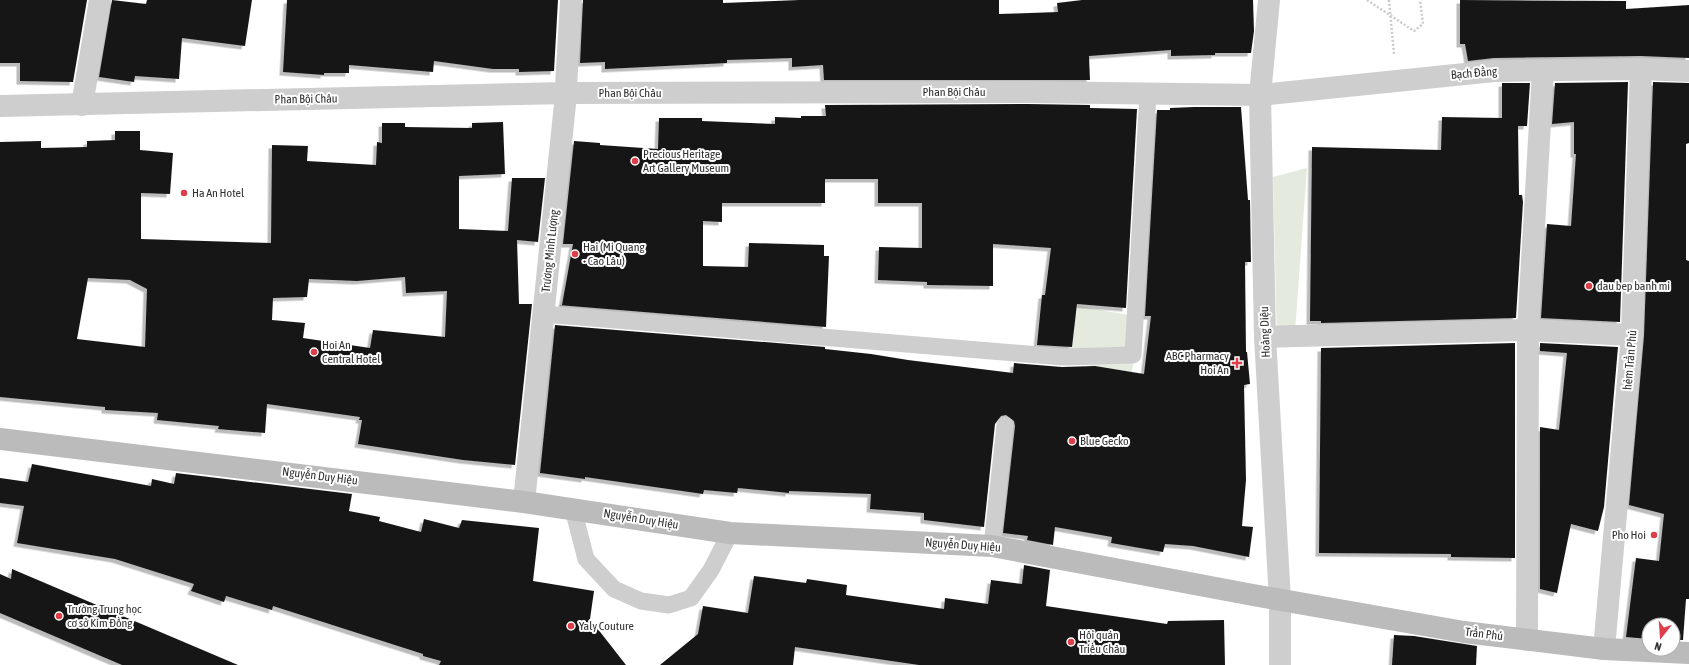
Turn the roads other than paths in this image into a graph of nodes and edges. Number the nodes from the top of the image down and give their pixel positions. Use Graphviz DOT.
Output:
graph roads {
  1 [pos="100,0"];
  2 [pos="571,0"];
  3 [pos="1269,0"];
  4 [pos="1641,69"];
  5 [pos="1543,71"];
  6 [pos="1689,71"];
  7 [pos="566,93"];
  8 [pos="1148,94"];
  9 [pos="1260,95"];
  10 [pos="82,105"];
  11 [pos="0,106"];
  12 [pos="543,314"];
  13 [pos="1528,330"];
  14 [pos="1632,335"];
  15 [pos="1265,337"];
  16 [pos="1005,425"];
  17 [pos="0,439"];
  18 [pos="524,502"];
  19 [pos="573,509"];
  20 [pos="730,533"];
  21 [pos="992,546"];
  22 [pos="1280,600"];
  23 [pos="1527,640"];
  24 [pos="1604,649"];
  25 [pos="1689,653"];
  26 [pos="1280,665"];
  1 -- 10 [label="street"];
  2 -- 7 [label="street, Trương Minh Lượng"];
  3 -- 9 [label="street, Hoàng Diệu"];
  4 -- 5 [label="street, Bạch Đằng"];
  4 -- 6 [label="street, Bạch Đằng"];
  4 -- 14 [label="street, hẻm Trần Phú"];
  5 -- 9 [label="street, Bạch Đằng"];
  5 -- 13 [label="street"];
  7 -- 8 [label="street, Phan Bội Châu"];
  7 -- 10 [label="street, Phan Bội Châu"];
  7 -- 12 [label="street, Trương Minh Lượng"];
  8 -- 9 [label="street, Phan Bội Châu"];
  8 -- 12 [label="lane"];
  9 -- 15 [label="street, Hoàng Diệu"];
  10 -- 11 [label="street, Phan Bội Châu"];
  12 -- 18 [label="street, Trương Minh Lượng"];
  13 -- 14 [label="street"];
  13 -- 15 [label="street"];
  13 -- 23 [label="street"];
  14 -- 24 [label="street, hẻm Trần Phú"];
  15 -- 22 [label="street, Hoàng Diệu"];
  16 -- 21 [label="lane"];
  17 -- 18 [label="main road, Nguyễn Duy Hiệu"];
  18 -- 19 [label="main road, Nguyễn Duy Hiệu"];
  19 -- 20 [label="main road, Nguyễn Duy Hiệu"];
  19 -- 20 [label="lane"];
  20 -- 21 [label="main road, Nguyễn Duy Hiệu"];
  21 -- 22 [label="main road, Nguyễn Duy Hiệu"];
  22 -- 23 [label="main road, Trần Phú"];
  22 -- 26 [label="street, Hoàng Diệu"];
  23 -- 24 [label="main road, Trần Phú"];
  24 -- 25 [label="main road, Trần Phú"];
}
